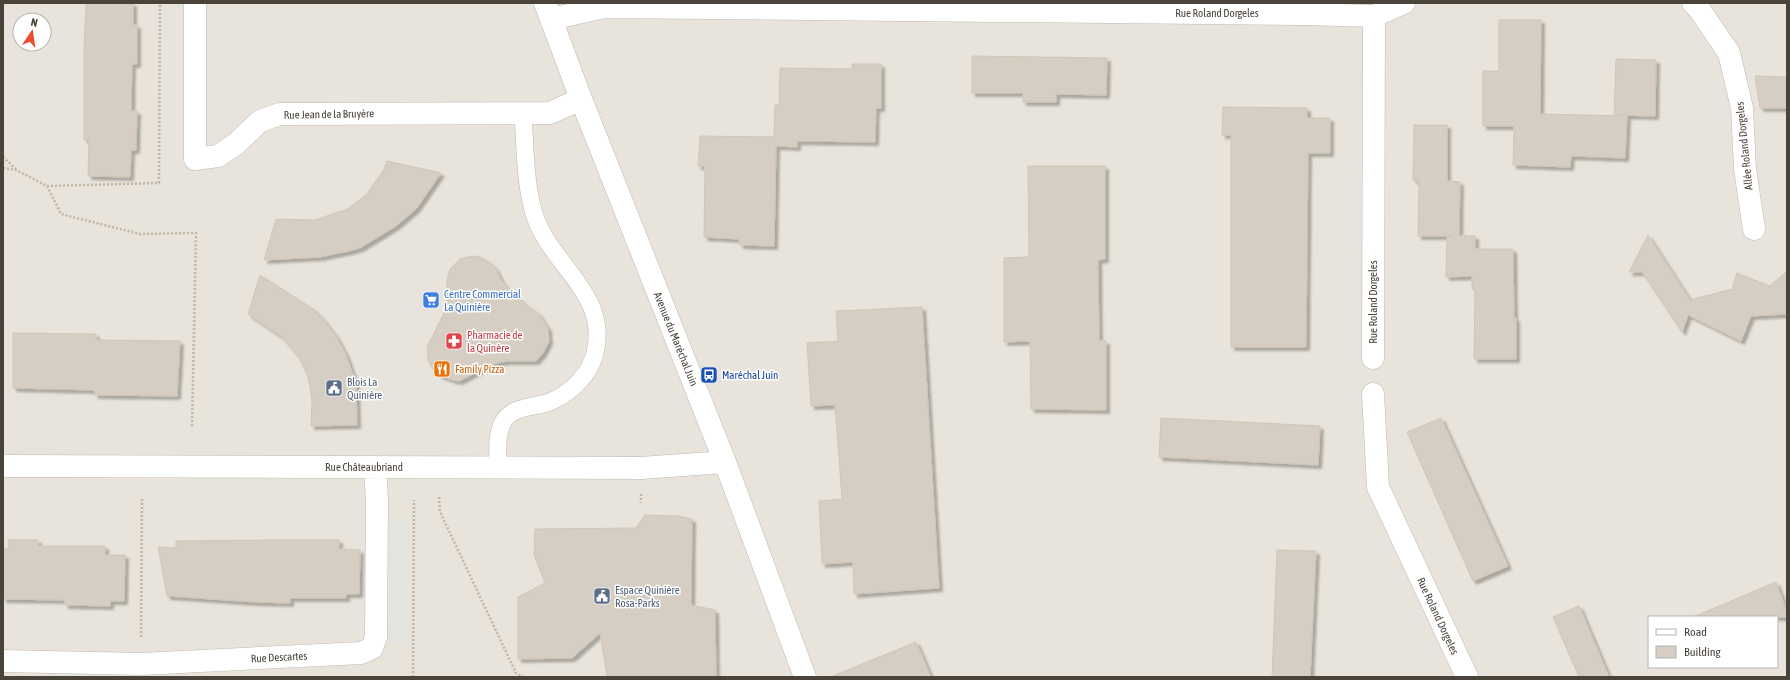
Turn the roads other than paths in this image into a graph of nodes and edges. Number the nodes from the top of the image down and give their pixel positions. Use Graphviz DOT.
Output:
graph roads {
  1 [pos="195,3"];
  2 [pos="1404,3"];
  3 [pos="1693,3"];
  4 [pos="761,6"];
  5 [pos="548,11"];
  6 [pos="1374,16"];
  7 [pos="581,99"];
  8 [pos="524,114"];
  9 [pos="1754,229"];
  10 [pos="1373,358"];
  11 [pos="1372,394"];
  12 [pos="725,462"];
  13 [pos="3,466"];
  14 [pos="498,466"];
  15 [pos="375,468"];
  16 [pos="3,661"];
  17 [pos="804,677"];
  18 [pos="1467,677"];
  1 -- 8 [label="street, Rue Jean de la Bruyère"];
  2 -- 6 [label="street"];
  3 -- 9 [label="street, Allée Roland Dorgeles"];
  4 -- 5 [label="street, Rue Roland Dorgeles"];
  4 -- 6 [label="street, Rue Roland Dorgeles"];
  5 -- 7 [label="street, Avenue du Maréchal Juin"];
  6 -- 10 [label="street, Rue Roland Dorgeles"];
  7 -- 8 [label="street, Rue Jean de la Bruyère"];
  7 -- 12 [label="street, Avenue du Maréchal Juin"];
  8 -- 14 [label="lane"];
  11 -- 18 [label="street, Rue Roland Dorgeles"];
  12 -- 14 [label="street, Rue Châteaubriand"];
  12 -- 17 [label="street, Avenue du Maréchal Juin"];
  13 -- 15 [label="street, Rue Châteaubriand"];
  14 -- 15 [label="street, Rue Châteaubriand"];
  15 -- 16 [label="street, Rue Descartes"];
}
